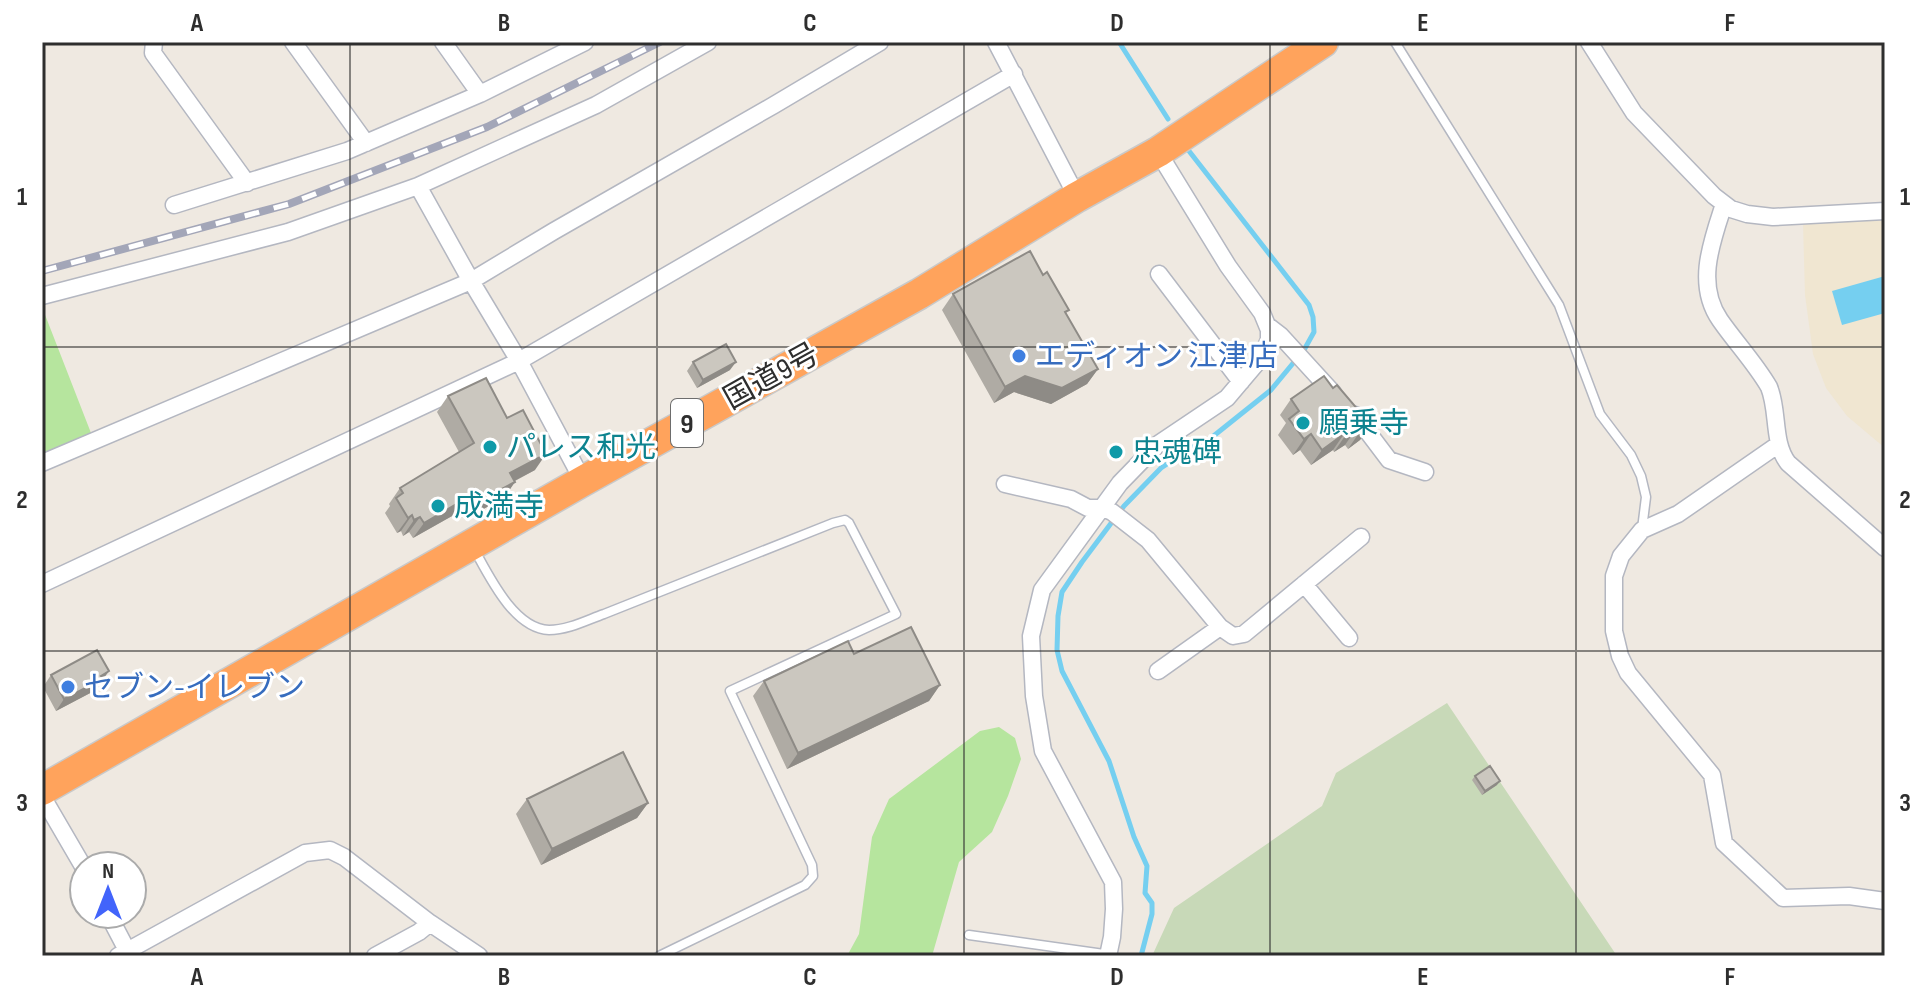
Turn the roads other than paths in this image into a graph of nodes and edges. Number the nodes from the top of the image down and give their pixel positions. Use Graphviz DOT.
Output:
graph roads {
  1 [pos="154,42"];
  2 [pos="293,42"];
  3 [pos="443,42"];
  4 [pos="585,42"];
  5 [pos="708,42"];
  6 [pos="880,42"];
  7 [pos="996,42"];
  8 [pos="1323,42"];
  9 [pos="1395,42"];
  10 [pos="1589,42"];
  11 [pos="1014,74"];
  12 [pos="480,94"];
  13 [pos="366,143"];
  14 [pos="1158,152"];
  15 [pos="247,183"];
  16 [pos="418,186"];
  17 [pos="1077,197"];
  18 [pos="1724,204"];
  19 [pos="174,205"];
  20 [pos="1885,211"];
  21 [pos="1159,274"];
  22 [pos="471,281"];
  23 [pos="42,296"];
  24 [pos="1267,325"];
  25 [pos="519,361"];
  26 [pos="1241,382"];
  27 [pos="1779,444"];
  28 [pos="42,463"];
  29 [pos="1425,472"];
  30 [pos="583,481"];
  31 [pos="1005,484"];
  32 [pos="1112,513"];
  33 [pos="1642,530"];
  34 [pos="1361,537"];
  35 [pos="472,545"];
  36 [pos="1885,548"];
  37 [pos="42,584"];
  38 [pos="1304,584"];
  39 [pos="1220,627"];
  40 [pos="1349,638"];
  41 [pos="1158,671"];
  42 [pos="42,790"];
  43 [pos="42,796"];
  44 [pos="74,850"];
  45 [pos="1885,901"];
  46 [pos="430,923"];
  47 [pos="115,930"];
  48 [pos="969,935"];
  49 [pos="125,954"];
  50 [pos="1110,955"];
  51 [pos="375,956"];
  52 [pos="479,956"];
  53 [pos="659,956"];
  1 -- 15 [label="street"];
  2 -- 13 [label="street"];
  3 -- 12 [label="street"];
  4 -- 12 [label="street"];
  5 -- 16 [label="street"];
  6 -- 22 [label="street"];
  7 -- 11 [label="street"];
  8 -- 14 [label="highway, 国道9号 / 9"];
  9 -- 33 [label="lane"];
  10 -- 18 [label="street"];
  11 -- 17 [label="street"];
  11 -- 25 [label="street"];
  12 -- 13 [label="street"];
  13 -- 15 [label="street"];
  14 -- 17 [label="highway, 国道9号 / 9"];
  14 -- 24 [label="street"];
  15 -- 19 [label="street"];
  16 -- 22 [label="street"];
  16 -- 23 [label="street"];
  17 -- 30 [label="highway, 国道9号 / 9"];
  18 -- 20 [label="street"];
  18 -- 27 [label="street"];
  21 -- 26 [label="street"];
  22 -- 25 [label="street"];
  22 -- 28 [label="street"];
  24 -- 26 [label="street"];
  24 -- 29 [label="street"];
  25 -- 30 [label="street"];
  25 -- 37 [label="street"];
  26 -- 32 [label="street"];
  27 -- 33 [label="street"];
  27 -- 36 [label="street"];
  30 -- 35 [label="highway, 国道9号 / 9"];
  31 -- 32 [label="street"];
  32 -- 39 [label="street"];
  32 -- 50 [label="street"];
  33 -- 45 [label="street"];
  34 -- 38 [label="street"];
  35 -- 42 [label="highway, 国道9号 / 9"];
  35 -- 53 [label="lane"];
  38 -- 39 [label="street"];
  38 -- 40 [label="street"];
  39 -- 41 [label="street"];
  43 -- 44 [label="street"];
  46 -- 49 [label="street"];
  46 -- 51 [label="street"];
  46 -- 52 [label="street"];
  47 -- 49 [label="street"];
  48 -- 50 [label="lane"];
}
